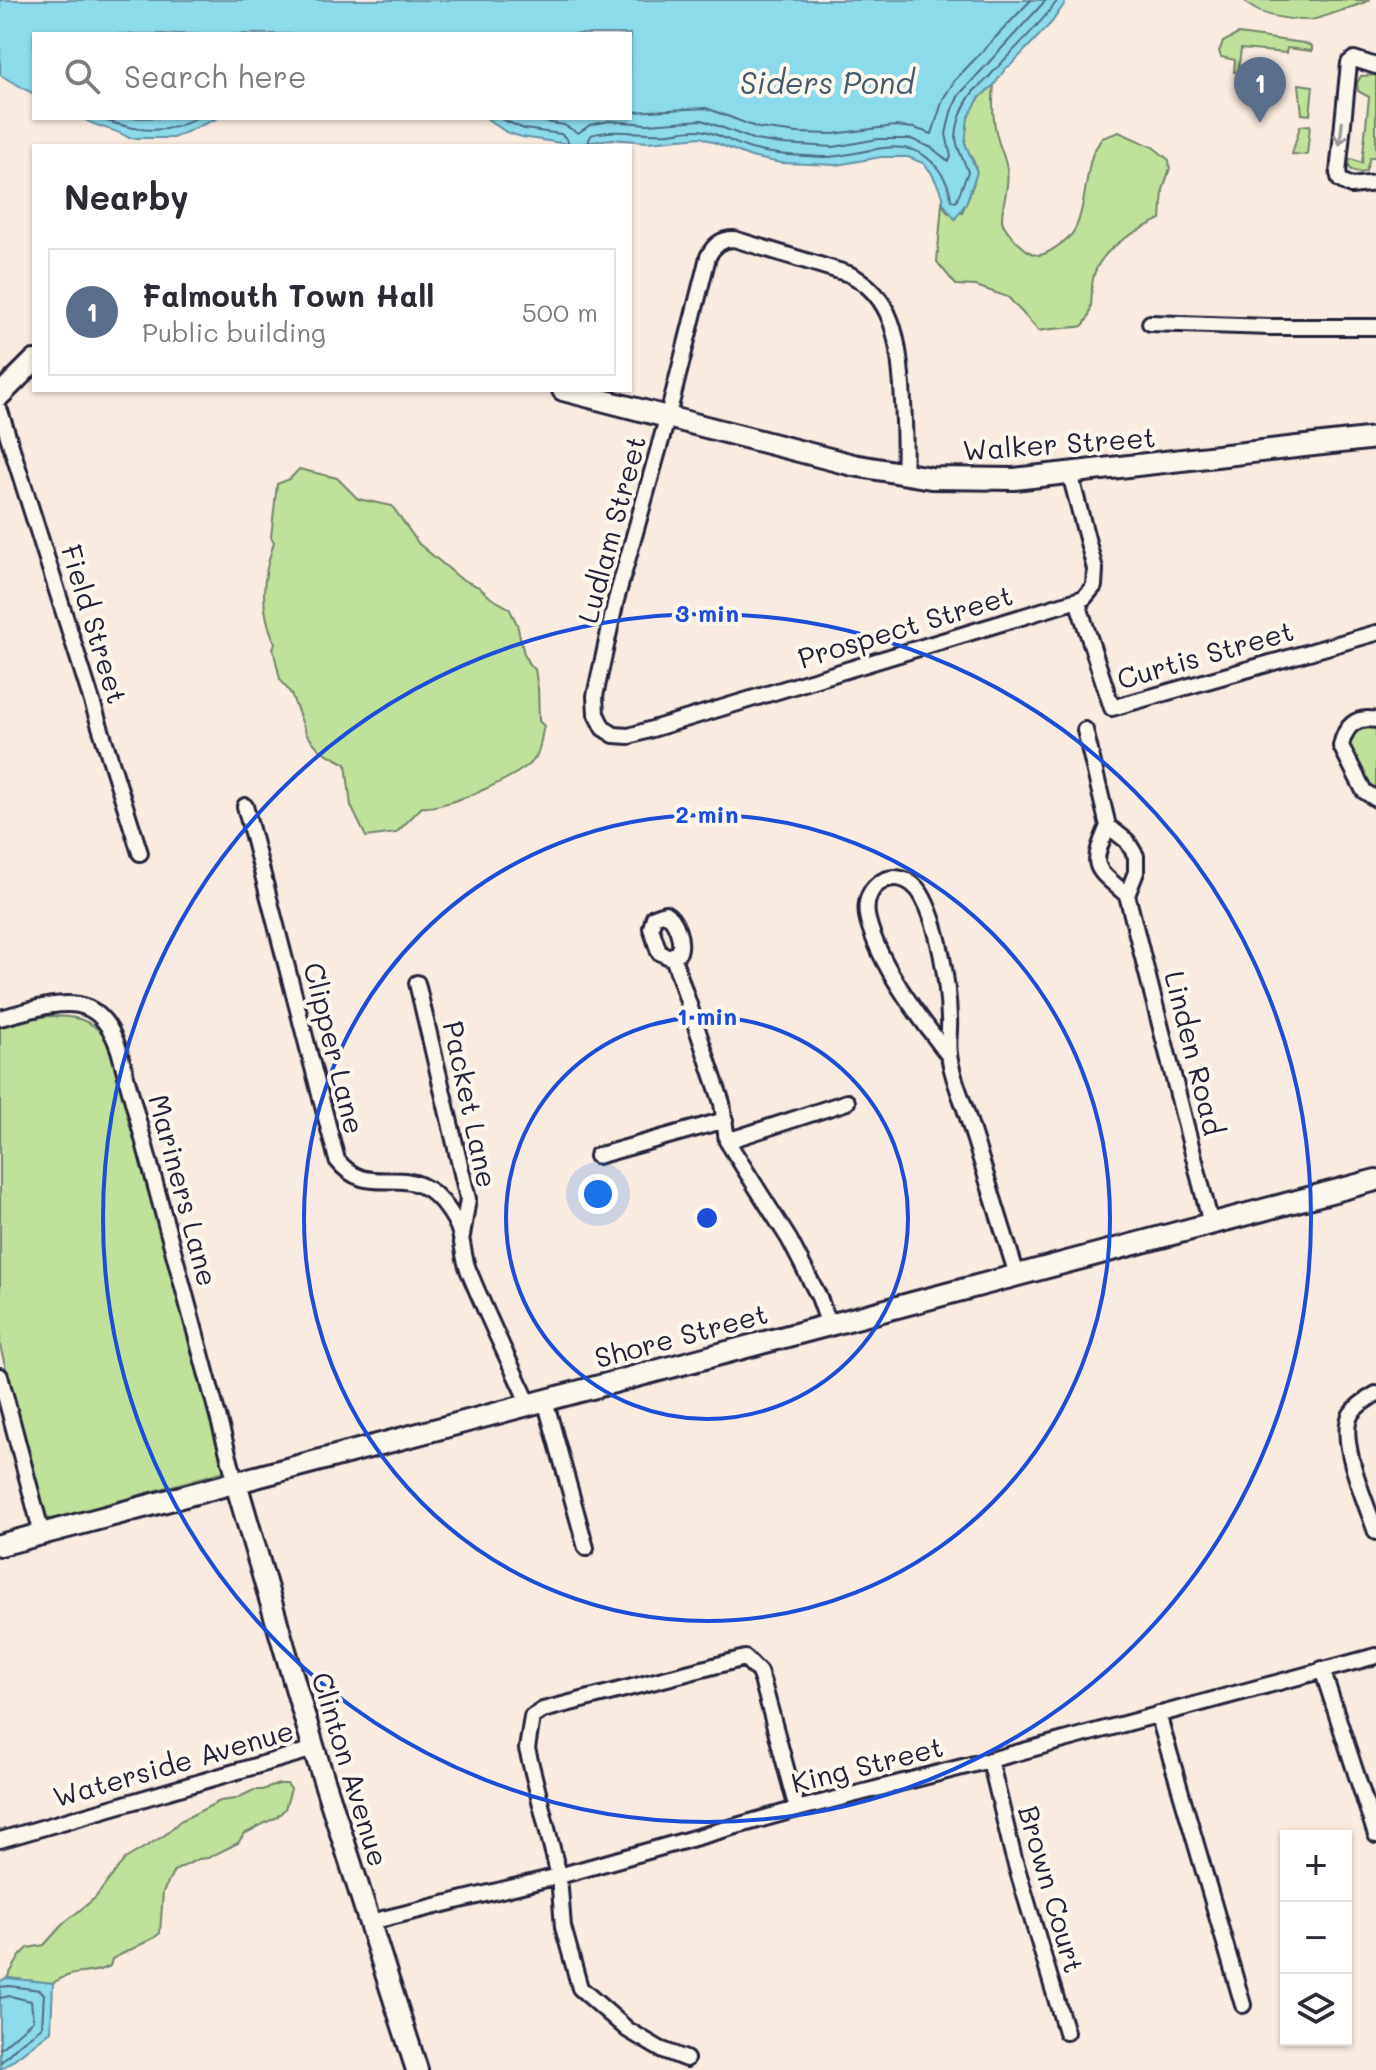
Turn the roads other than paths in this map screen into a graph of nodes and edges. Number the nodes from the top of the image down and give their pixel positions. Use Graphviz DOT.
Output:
graph roads {
  1 [pos="1376,66"];
  2 [pos="1376,183"];
  3 [pos="1150,323"];
  4 [pos="1376,327"];
  5 [pos="32,363"];
  6 [pos="570,392"];
  7 [pos="0,395"];
  8 [pos="0,411"];
  9 [pos="667,419"];
  10 [pos="1376,438"];
  11 [pos="904,474"];
  12 [pos="1070,474"];
  13 [pos="1077,600"];
  14 [pos="1376,633"];
  15 [pos="1376,720"];
  16 [pos="1085,730"];
  17 [pos="614,735"];
  18 [pos="1376,799"];
  19 [pos="245,806"];
  20 [pos="1108,826"];
  21 [pos="140,853"];
  22 [pos="1127,895"];
  23 [pos="673,957"];
  24 [pos="417,983"];
  25 [pos="0,1018"];
  26 [pos="949,1056"];
  27 [pos="847,1102"];
  28 [pos="725,1120"];
  29 [pos="727,1141"];
  30 [pos="597,1156"];
  31 [pos="1376,1180"];
  32 [pos="1211,1224"];
  33 [pos="461,1237"];
  34 [pos="1017,1275"];
  35 [pos="829,1325"];
  36 [pos="0,1376"];
  37 [pos="1376,1394"];
  38 [pos="537,1402"];
  39 [pos="236,1483"];
  40 [pos="1376,1532"];
  41 [pos="42,1534"];
  42 [pos="0,1545"];
  43 [pos="586,1548"];
  44 [pos="1376,1656"];
  45 [pos="1322,1669"];
  46 [pos="1158,1714"];
  47 [pos="314,1749"];
  48 [pos="990,1760"];
  49 [pos="797,1809"];
  50 [pos="1376,1835"];
  51 [pos="0,1840"];
  52 [pos="559,1876"];
  53 [pos="370,1922"];
  54 [pos="1243,2005"];
  55 [pos="1066,2032"];
  56 [pos="686,2059"];
  57 [pos="417,2070"];
  1 -- 2 [label="street, one-way"];
  3 -- 4 [label="street"];
  5 -- 7 [label="street"];
  6 -- 9 [label="street, Walker Street"];
  8 -- 21 [label="street, Field Street"];
  9 -- 11 [label="street, Walker Street"];
  9 -- 11 [label="street, Ludlam Street"];
  9 -- 17 [label="street, Ludlam Street"];
  10 -- 12 [label="street, Walker Street"];
  11 -- 12 [label="street, Walker Street"];
  12 -- 13 [label="street"];
  13 -- 14 [label="street, Curtis Street"];
  13 -- 17 [label="street, Prospect Street"];
  15 -- 18 [label="street"];
  16 -- 20 [label="street"];
  19 -- 33 [label="street, Clipper Lane"];
  20 -- 22 [label="street, Linden Road"];
  20 -- 22 [label="street"];
  22 -- 32 [label="street, Linden Road"];
  23 -- 28 [label="street"];
  24 -- 33 [label="street, Packet Lane"];
  25 -- 39 [label="street, Mariners Lane"];
  26 -- 26 [label="street"];
  26 -- 34 [label="street"];
  27 -- 29 [label="street"];
  28 -- 29 [label="street"];
  28 -- 30 [label="street"];
  29 -- 35 [label="street"];
  31 -- 32 [label="street, Shore Street"];
  32 -- 34 [label="street, Shore Street"];
  33 -- 38 [label="street, Clipper Lane"];
  34 -- 35 [label="street, Shore Street"];
  35 -- 38 [label="street, Shore Street"];
  36 -- 41 [label="street"];
  37 -- 40 [label="street"];
  38 -- 39 [label="street, Shore Street"];
  38 -- 43 [label="street, Clipper Lane"];
  39 -- 41 [label="street, Shore Street"];
  39 -- 47 [label="street, Clinton Avenue"];
  41 -- 42 [label="street, Shore Street"];
  44 -- 45 [label="street, King Street"];
  45 -- 46 [label="street, King Street"];
  45 -- 50 [label="street"];
  46 -- 48 [label="street, King Street"];
  46 -- 54 [label="street"];
  47 -- 51 [label="street, Waterside Avenue"];
  47 -- 53 [label="street, Clinton Avenue"];
  48 -- 49 [label="street, King Street"];
  48 -- 55 [label="street, Brown Court"];
  49 -- 52 [label="street, King Street"];
  49 -- 52 [label="street"];
  52 -- 53 [label="street, King Street"];
  52 -- 56 [label="street"];
  53 -- 57 [label="street, Clinton Avenue"];
}
